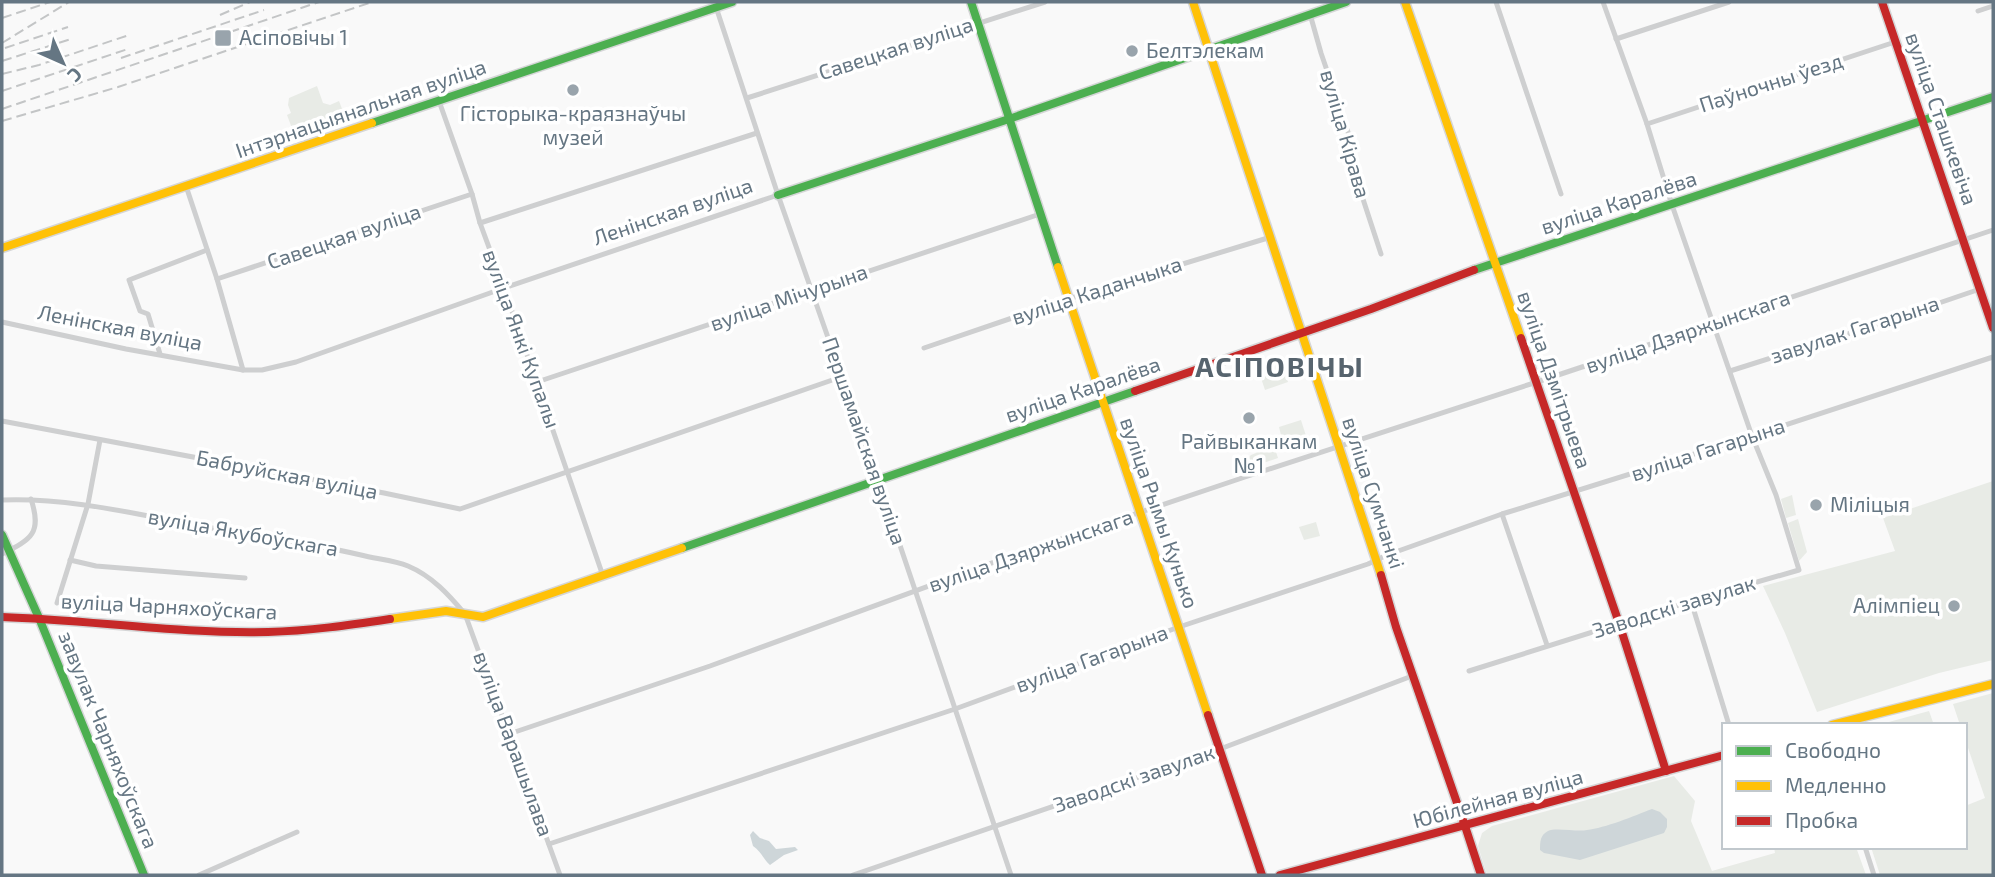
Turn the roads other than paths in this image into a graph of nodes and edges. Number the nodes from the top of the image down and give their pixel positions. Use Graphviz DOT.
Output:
graph roads {
  1 [pos="732,2"];
  2 [pos="971,2"];
  3 [pos="1045,2"];
  4 [pos="1192,2"];
  5 [pos="1346,2"];
  6 [pos="1405,2"];
  7 [pos="1496,2"];
  8 [pos="1602,2"];
  9 [pos="1729,2"];
  10 [pos="1882,2"];
  11 [pos="1993,6"];
  12 [pos="716,7"];
  13 [pos="1978,11"];
  14 [pos="1311,14"];
  15 [pos="978,23"];
  16 [pos="1616,39"];
  17 [pos="1895,42"];
  18 [pos="1208,49"];
  19 [pos="1993,97"];
  20 [pos="747,98"];
  21 [pos="439,101"];
  22 [pos="1009,119"];
  23 [pos="1923,121"];
  24 [pos="1647,124"];
  25 [pos="757,132"];
  26 [pos="186,186"];
  27 [pos="472,194"];
  28 [pos="1561,194"];
  29 [pos="778,195"];
  30 [pos="1672,205"];
  31 [pos="1040,214"];
  32 [pos="480,223"];
  33 [pos="1993,230"];
  34 [pos="1271,237"];
  35 [pos="1964,240"];
  36 [pos="2,247"];
  37 [pos="207,250"];
  38 [pos="1381,254"];
  39 [pos="1496,262"];
  40 [pos="217,279"];
  41 [pos="504,288"];
  42 [pos="811,289"];
  43 [pos="1980,289"];
  44 [pos="1068,299"];
  45 [pos="2,322"];
  46 [pos="1713,323"];
  47 [pos="1993,328"];
  48 [pos="1301,332"];
  49 [pos="923,348"];
  50 [pos="160,354"];
  51 [pos="1993,357"];
  52 [pos="243,370"];
  53 [pos="1730,371"];
  54 [pos="841,377"];
  55 [pos="537,382"];
  56 [pos="1537,382"];
  57 [pos="1103,402"];
  58 [pos="2,421"];
  59 [pos="1752,436"];
  60 [pos="100,440"];
  61 [pos="1338,446"];
  62 [pos="568,472"];
  63 [pos="878,480"];
  64 [pos="1574,492"];
  65 [pos="31,499"];
  66 [pos="2,500"];
  67 [pos="88,504"];
  68 [pos="1140,513"];
  69 [pos="1502,514"];
  70 [pos="2,535"];
  71 [pos="6,552"];
  72 [pos="71,560"];
  73 [pos="1377,561"];
  74 [pos="603,576"];
  75 [pos="245,578"];
  76 [pos="915,593"];
  77 [pos="1691,601"];
  78 [pos="57,603"];
  79 [pos="465,614"];
  80 [pos="2,617"];
  81 [pos="39,618"];
  82 [pos="1619,623"];
  83 [pos="339,626"];
  84 [pos="1179,627"];
  85 [pos="1548,645"];
  86 [pos="1469,671"];
  87 [pos="1412,676"];
  88 [pos="1993,684"];
  89 [pos="954,709"];
  90 [pos="1728,723"];
  91 [pos="1840,723"];
  92 [pos="509,734"];
  93 [pos="1220,749"];
  94 [pos="1722,756"];
  95 [pos="1666,771"];
  96 [pos="995,826"];
  97 [pos="1465,826"];
  98 [pos="297,832"];
  99 [pos="549,844"];
  100 [pos="1866,849"];
  101 [pos="144,875"];
  102 [pos="200,875"];
  103 [pos="560,875"];
  104 [pos="853,875"];
  105 [pos="1011,875"];
  106 [pos="1262,875"];
  107 [pos="1280,875"];
  108 [pos="1481,875"];
  109 [pos="1874,875"];
  1 -- 12 [label="street, Інтэрнацыянальная вуліца"];
  2 -- 15 [label="street, вуліца Рымы Кунько"];
  3 -- 15 [label="street, Савецкая вуліца"];
  4 -- 18 [label="street, вуліца Сумчанкі"];
  5 -- 14 [label="street, Ленінская вуліца"];
  6 -- 39 [label="street, вуліца Дзмітрыева"];
  7 -- 28 [label="street"];
  8 -- 16 [label="street"];
  9 -- 16 [label="street"];
  10 -- 17 [label="street, вуліца Сташкевіча"];
  11 -- 13 [label="street"];
  12 -- 20 [label="street, Першамайская вуліца"];
  12 -- 21 [label="street, Інтэрнацыянальная вуліца"];
  14 -- 18 [label="street, Ленінская вуліца"];
  14 -- 38 [label="street, вуліца Кірава"];
  15 -- 20 [label="street, Савецкая вуліца"];
  15 -- 22 [label="street, вуліца Рымы Кунько"];
  16 -- 24 [label="street"];
  17 -- 23 [label="street, вуліца Сташкевіча"];
  17 -- 24 [label="street, Паўночны ўезд"];
  18 -- 22 [label="street, Ленінская вуліца"];
  18 -- 34 [label="street, вуліца Сумчанкі"];
  19 -- 23 [label="street, вуліца Каралёва"];
  20 -- 25 [label="street, Першамайская вуліца"];
  21 -- 26 [label="street, Інтэрнацыянальная вуліца"];
  21 -- 27 [label="street, вуліца Янкі Купалы"];
  22 -- 29 [label="street, Ленінская вуліца"];
  22 -- 31 [label="street, вуліца Рымы Кунько"];
  23 -- 30 [label="street, вуліца Каралёва"];
  23 -- 35 [label="street, вуліца Сташкевіча"];
  24 -- 30 [label="street"];
  25 -- 29 [label="street, Першамайская вуліца"];
  25 -- 32 [label="street"];
  26 -- 36 [label="street, Інтэрнацыянальная вуліца"];
  26 -- 37 [label="street"];
  27 -- 32 [label="street, вуліца Янкі Купалы"];
  27 -- 40 [label="street, Савецкая вуліца"];
  29 -- 41 [label="street, Ленінская вуліца"];
  29 -- 42 [label="street, Першамайская вуліца"];
  30 -- 39 [label="street, вуліца Каралёва"];
  30 -- 46 [label="street"];
  31 -- 42 [label="street, вуліца Мічурына"];
  31 -- 44 [label="street, вуліца Рымы Кунько"];
  32 -- 41 [label="street, вуліца Янкі Купалы"];
  33 -- 35 [label="street, вуліца Дзяржынскага"];
  34 -- 44 [label="street, вуліца Каданчыка"];
  34 -- 48 [label="street, вуліца Сумчанкі"];
  35 -- 43 [label="street, вуліца Сташкевіча"];
  35 -- 46 [label="street, вуліца Дзяржынскага"];
  37 -- 40 [label="street"];
  37 -- 50 [label="street"];
  39 -- 48 [label="street, вуліца Каралёва"];
  39 -- 56 [label="street, вуліца Дзмітрыева"];
  40 -- 52 [label="street"];
  41 -- 52 [label="street, Ленінская вуліца"];
  41 -- 55 [label="street, вуліца Янкі Купалы"];
  42 -- 54 [label="street, Першамайская вуліца"];
  42 -- 55 [label="street, вуліца Мічурына"];
  43 -- 47 [label="street, вуліца Сташкевіча"];
  43 -- 53 [label="street, завулак Гагарына"];
  44 -- 49 [label="street, вуліца Каданчыка"];
  44 -- 57 [label="street, вуліца Рымы Кунько"];
  45 -- 50 [label="street, Ленінская вуліца"];
  46 -- 53 [label="street"];
  46 -- 56 [label="street, вуліца Дзяржынскага"];
  48 -- 57 [label="street, вуліца Каралёва"];
  48 -- 61 [label="street, вуліца Сумчанкі"];
  50 -- 52 [label="street, Ленінская вуліца"];
  51 -- 59 [label="street, вуліца Гагарына"];
  53 -- 59 [label="street"];
  54 -- 62 [label="street"];
  54 -- 63 [label="street, Першамайская вуліца"];
  55 -- 62 [label="street, вуліца Янкі Купалы"];
  56 -- 61 [label="street, вуліца Дзяржынскага"];
  56 -- 64 [label="street, вуліца Дзмітрыева"];
  57 -- 63 [label="street, вуліца Каралёва"];
  57 -- 68 [label="street, вуліца Рымы Кунько"];
  58 -- 60 [label="street, Бабруйская вуліца"];
  59 -- 64 [label="street, вуліца Гагарына"];
  59 -- 77 [label="street, Заводскі завулак"];
  60 -- 62 [label="street, Бабруйская вуліца"];
  60 -- 67 [label="street"];
  61 -- 68 [label="street, вуліца Дзяржынскага"];
  61 -- 73 [label="street, вуліца Сумчанкі"];
  62 -- 74 [label="street, вуліца Янкі Купалы"];
  63 -- 74 [label="street, вуліца Каралёва"];
  63 -- 76 [label="street, Першамайская вуліца"];
  64 -- 69 [label="street, вуліца Гагарына"];
  64 -- 82 [label="street, вуліца Дзмітрыева"];
  65 -- 66 [label="street, вуліца Якубоўскага"];
  65 -- 67 [label="street, вуліца Якубоўскага"];
  65 -- 71 [label="street"];
  67 -- 72 [label="street"];
  67 -- 79 [label="street, вуліца Якубоўскага"];
  68 -- 76 [label="street, вуліца Дзяржынскага"];
  68 -- 84 [label="street, вуліца Рымы Кунько"];
  69 -- 73 [label="street, вуліца Гагарына"];
  69 -- 85 [label="street"];
  70 -- 71 [label="street, вуліца Чарняхоўскага"];
  71 -- 81 [label="street, вуліца Чарняхоўскага"];
  72 -- 75 [label="street, вуліца Чарняхоўскага"];
  72 -- 78 [label="street"];
  73 -- 84 [label="street, вуліца Гагарына"];
  73 -- 87 [label="street, вуліца Сумчанкі"];
  74 -- 79 [label="street, вуліца Каралёва"];
  76 -- 89 [label="street, Першамайская вуліца"];
  76 -- 92 [label="street, вуліца Дзяржынскага"];
  77 -- 82 [label="street, Заводскі завулак"];
  77 -- 90 [label="street"];
  79 -- 83 [label="street, вуліца Каралёва"];
  79 -- 92 [label="street, вуліца Варашылава"];
  80 -- 81 [label="street, вуліца Чарняхоўскага"];
  81 -- 83 [label="street, вуліца Чарняхоўскага"];
  81 -- 101 [label="street, завулак Чарняхоўскага"];
  82 -- 85 [label="street, Заводскі завулак"];
  82 -- 95 [label="street, вуліца Дзмітрыева"];
  84 -- 89 [label="street, вуліца Гагарына"];
  84 -- 93 [label="street, вуліца Рымы Кунько"];
  85 -- 86 [label="street, Заводскі завулак"];
  87 -- 93 [label="street, Заводскі завулак"];
  87 -- 97 [label="street, вуліца Сумчанкі"];
  88 -- 91 [label="street"];
  89 -- 96 [label="street, Першамайская вуліца"];
  89 -- 99 [label="street, вуліца Гагарына"];
  92 -- 99 [label="street, вуліца Варашылава"];
  93 -- 96 [label="street, Заводскі завулак"];
  93 -- 106 [label="street, вуліца Рымы Кунько"];
  94 -- 95 [label="street, Юбілейная вуліца"];
  95 -- 97 [label="street, Юбілейная вуліца"];
  96 -- 104 [label="street, Заводскі завулак"];
  96 -- 105 [label="street, Першамайская вуліца"];
  97 -- 107 [label="street, Юбілейная вуліца"];
  97 -- 108 [label="street, вуліца Сумчанкі"];
  98 -- 102 [label="street"];
  99 -- 103 [label="street, вуліца Варашылава"];
  100 -- 109 [label="street"];
}
